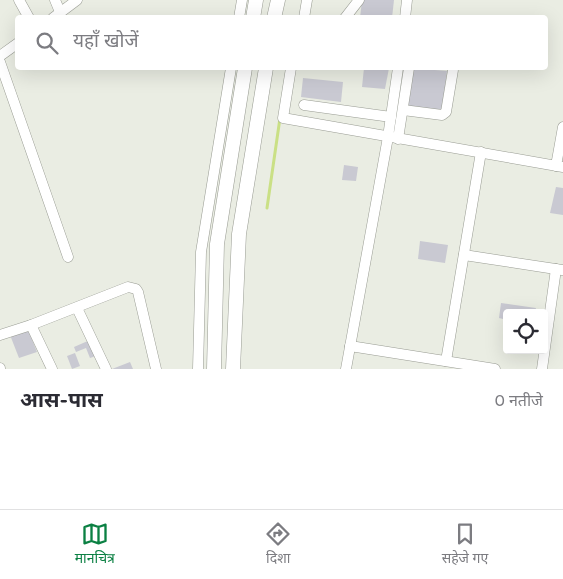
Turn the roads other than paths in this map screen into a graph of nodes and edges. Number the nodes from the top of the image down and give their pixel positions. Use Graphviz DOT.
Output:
graph roads {
  1 [pos="19,0"];
  2 [pos="55,0"];
  3 [pos="77,0"];
  4 [pos="242,0"];
  5 [pos="256,0"];
  6 [pos="278,0"];
  7 [pos="302,0"];
  8 [pos="307,0"];
  9 [pos="359,0"];
  10 [pos="407,0"];
  11 [pos="26,15"];
  12 [pos="57,15"];
  13 [pos="240,15"];
  14 [pos="254,15"];
  15 [pos="275,15"];
  16 [pos="300,15"];
  17 [pos="304,15"];
  18 [pos="347,15"];
  19 [pos="405,15"];
  20 [pos="15,45"];
  21 [pos="0,56"];
  22 [pos="0,62"];
  23 [pos="231,70"];
  24 [pos="245,70"];
  25 [pos="266,70"];
  26 [pos="291,70"];
  27 [pos="398,70"];
  28 [pos="409,70"];
  29 [pos="453,70"];
  30 [pos="304,105"];
  31 [pos="403,110"];
  32 [pos="391,117"];
  33 [pos="563,127"];
  34 [pos="393,138"];
  35 [pos="481,152"];
  36 [pos="559,166"];
  37 [pos="464,255"];
  38 [pos="68,257"];
  39 [pos="560,270"];
  40 [pos="77,308"];
  41 [pos="31,325"];
  42 [pos="0,335"];
  43 [pos="350,346"];
  44 [pos="446,361"];
  45 [pos="52,369"];
  46 [pos="106,369"];
  47 [pos="156,369"];
  48 [pos="198,369"];
  49 [pos="214,369"];
  50 [pos="233,369"];
  51 [pos="346,369"];
  52 [pos="495,369"];
  53 [pos="542,369"];
  1 -- 11 [label="street"];
  2 -- 12 [label="street"];
  3 -- 12 [label="street"];
  4 -- 13 [label="street"];
  5 -- 14 [label="main road"];
  6 -- 15 [label="main road"];
  7 -- 16 [label="street"];
  8 -- 17 [label="street"];
  9 -- 18 [label="street"];
  10 -- 19 [label="street"];
  20 -- 21 [label="street"];
  22 -- 38 [label="street"];
  23 -- 48 [label="street"];
  24 -- 49 [label="main road"];
  25 -- 50 [label="main road"];
  26 -- 34 [label="street"];
  27 -- 32 [label="street"];
  28 -- 31 [label="street"];
  29 -- 31 [label="street"];
  30 -- 32 [label="street"];
  31 -- 34 [label="street"];
  32 -- 34 [label="street"];
  33 -- 36 [label="street"];
  34 -- 35 [label="street"];
  34 -- 43 [label="street"];
  35 -- 36 [label="street"];
  35 -- 37 [label="street"];
  37 -- 39 [label="street"];
  37 -- 44 [label="street"];
  39 -- 53 [label="street"];
  40 -- 41 [label="street"];
  40 -- 46 [label="street"];
  40 -- 47 [label="street"];
  41 -- 42 [label="street"];
  41 -- 45 [label="street"];
  43 -- 44 [label="street"];
  43 -- 51 [label="street"];
  44 -- 52 [label="street"];
}
